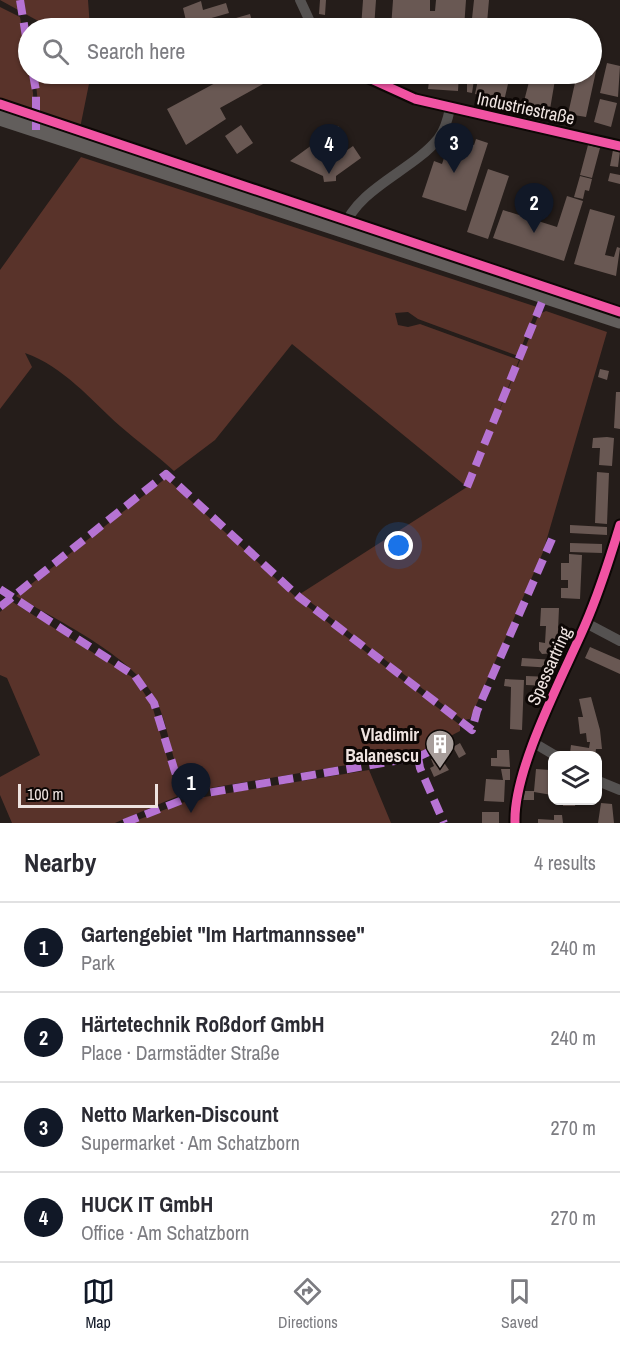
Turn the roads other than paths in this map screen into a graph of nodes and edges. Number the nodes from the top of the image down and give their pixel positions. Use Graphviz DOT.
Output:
graph roads {
  1 [pos="300,0"];
  2 [pos="308,18"];
  3 [pos="382,84"];
  4 [pos="450,108"];
  5 [pos="0,118"];
  6 [pos="620,146"];
  7 [pos="344,229"];
  8 [pos="620,321"];
  9 [pos="620,525"];
  10 [pos="586,623"];
  11 [pos="620,641"];
  12 [pos="534,743"];
  13 [pos="548,751"];
  14 [pos="602,783"];
  15 [pos="620,790"];
  16 [pos="515,823"];
  1 -- 2 [label="street"];
  3 -- 4 [label="street, Industriestraße"];
  4 -- 6 [label="street, Industriestraße"];
  4 -- 7 [label="street"];
  5 -- 7 [label="main road"];
  7 -- 8 [label="main road"];
  9 -- 10 [label="street, Spessartring"];
  10 -- 11 [label="street"];
  10 -- 12 [label="street, Spessartring"];
  12 -- 13 [label="street"];
  12 -- 16 [label="street, Spessartring"];
  14 -- 15 [label="street"];
}
